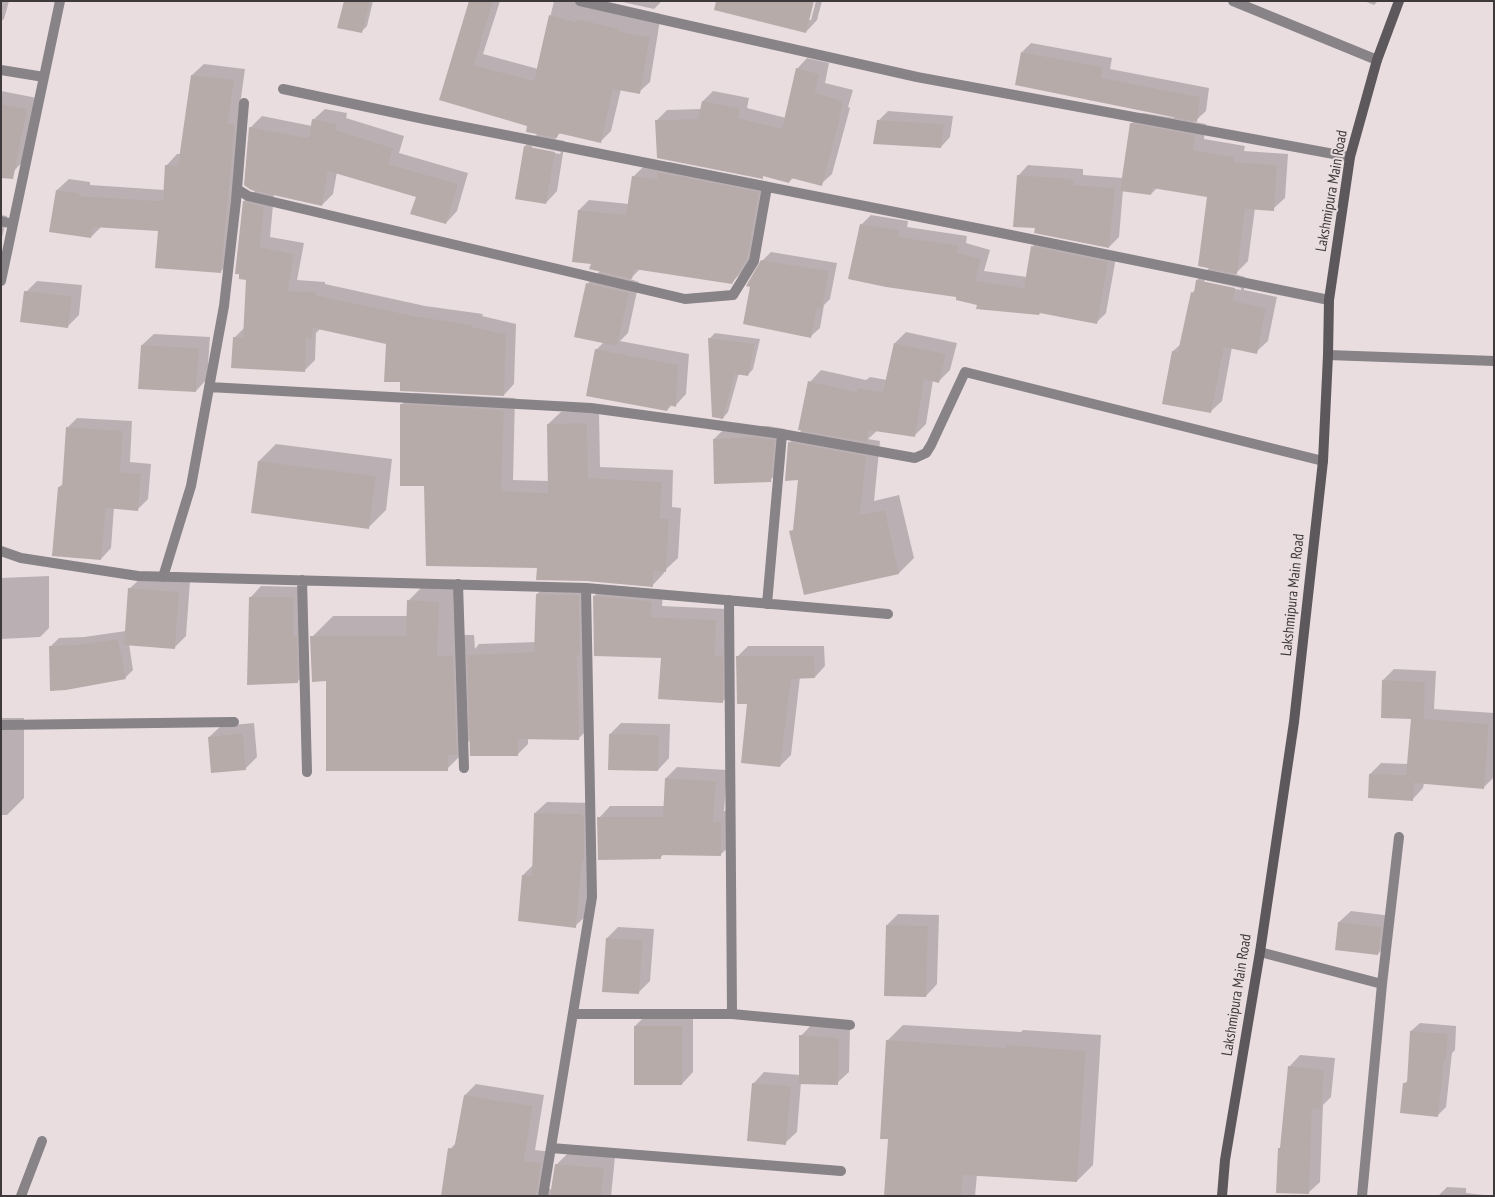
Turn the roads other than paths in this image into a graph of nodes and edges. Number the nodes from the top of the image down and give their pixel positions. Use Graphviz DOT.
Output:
graph roads {
  1 [pos="60,1"];
  2 [pos="580,1"];
  3 [pos="1233,1"];
  4 [pos="1400,1"];
  5 [pos="1377,60"];
  6 [pos="1,70"];
  7 [pos="44,77"];
  8 [pos="283,89"];
  9 [pos="244,103"];
  10 [pos="1350,157"];
  11 [pos="767,187"];
  12 [pos="237,189"];
  13 [pos="1,221"];
  14 [pos="13,224"];
  15 [pos="1,281"];
  16 [pos="1329,300"];
  17 [pos="1328,355"];
  18 [pos="1494,361"];
  19 [pos="209,387"];
  20 [pos="782,434"];
  21 [pos="1324,461"];
  22 [pos="1,551"];
  23 [pos="162,577"];
  24 [pos="302,580"];
  25 [pos="458,584"];
  26 [pos="586,588"];
  27 [pos="729,600"];
  28 [pos="767,604"];
  29 [pos="888,614"];
  30 [pos="234,722"];
  31 [pos="1,725"];
  32 [pos="464,768"];
  33 [pos="307,772"];
  34 [pos="1399,837"];
  35 [pos="1260,952"];
  36 [pos="1382,984"];
  37 [pos="573,1014"];
  38 [pos="732,1014"];
  39 [pos="850,1025"];
  40 [pos="42,1141"];
  41 [pos="551,1148"];
  42 [pos="841,1171"];
  43 [pos="21,1196"];
  44 [pos="543,1196"];
  45 [pos="1222,1196"];
  46 [pos="1362,1196"];
  1 -- 7 [label="street"];
  2 -- 10 [label="street"];
  3 -- 5 [label="street"];
  4 -- 5 [label="main road, Lakshmipura Main Road"];
  5 -- 10 [label="main road, Lakshmipura Main Road"];
  6 -- 7 [label="street"];
  7 -- 14 [label="street"];
  8 -- 11 [label="street"];
  9 -- 12 [label="street"];
  10 -- 16 [label="main road, Lakshmipura Main Road"];
  11 -- 12 [label="street"];
  11 -- 16 [label="street"];
  12 -- 19 [label="street"];
  13 -- 14 [label="street"];
  14 -- 15 [label="street"];
  16 -- 17 [label="main road, Lakshmipura Main Road"];
  17 -- 18 [label="street"];
  17 -- 21 [label="main road, Lakshmipura Main Road"];
  19 -- 20 [label="street"];
  19 -- 23 [label="street"];
  20 -- 21 [label="street"];
  20 -- 28 [label="street"];
  21 -- 35 [label="main road, Lakshmipura Main Road"];
  22 -- 23 [label="street"];
  23 -- 24 [label="street"];
  24 -- 25 [label="street"];
  24 -- 33 [label="street"];
  25 -- 26 [label="street"];
  25 -- 32 [label="street"];
  26 -- 27 [label="street"];
  26 -- 37 [label="street"];
  27 -- 28 [label="street"];
  27 -- 38 [label="street"];
  28 -- 29 [label="street"];
  30 -- 31 [label="street"];
  34 -- 36 [label="street"];
  35 -- 36 [label="street"];
  35 -- 45 [label="main road, Lakshmipura Main Road"];
  36 -- 46 [label="street"];
  37 -- 38 [label="street"];
  37 -- 41 [label="street"];
  38 -- 39 [label="street"];
  40 -- 43 [label="street"];
  41 -- 42 [label="street"];
  41 -- 44 [label="street"];
}
